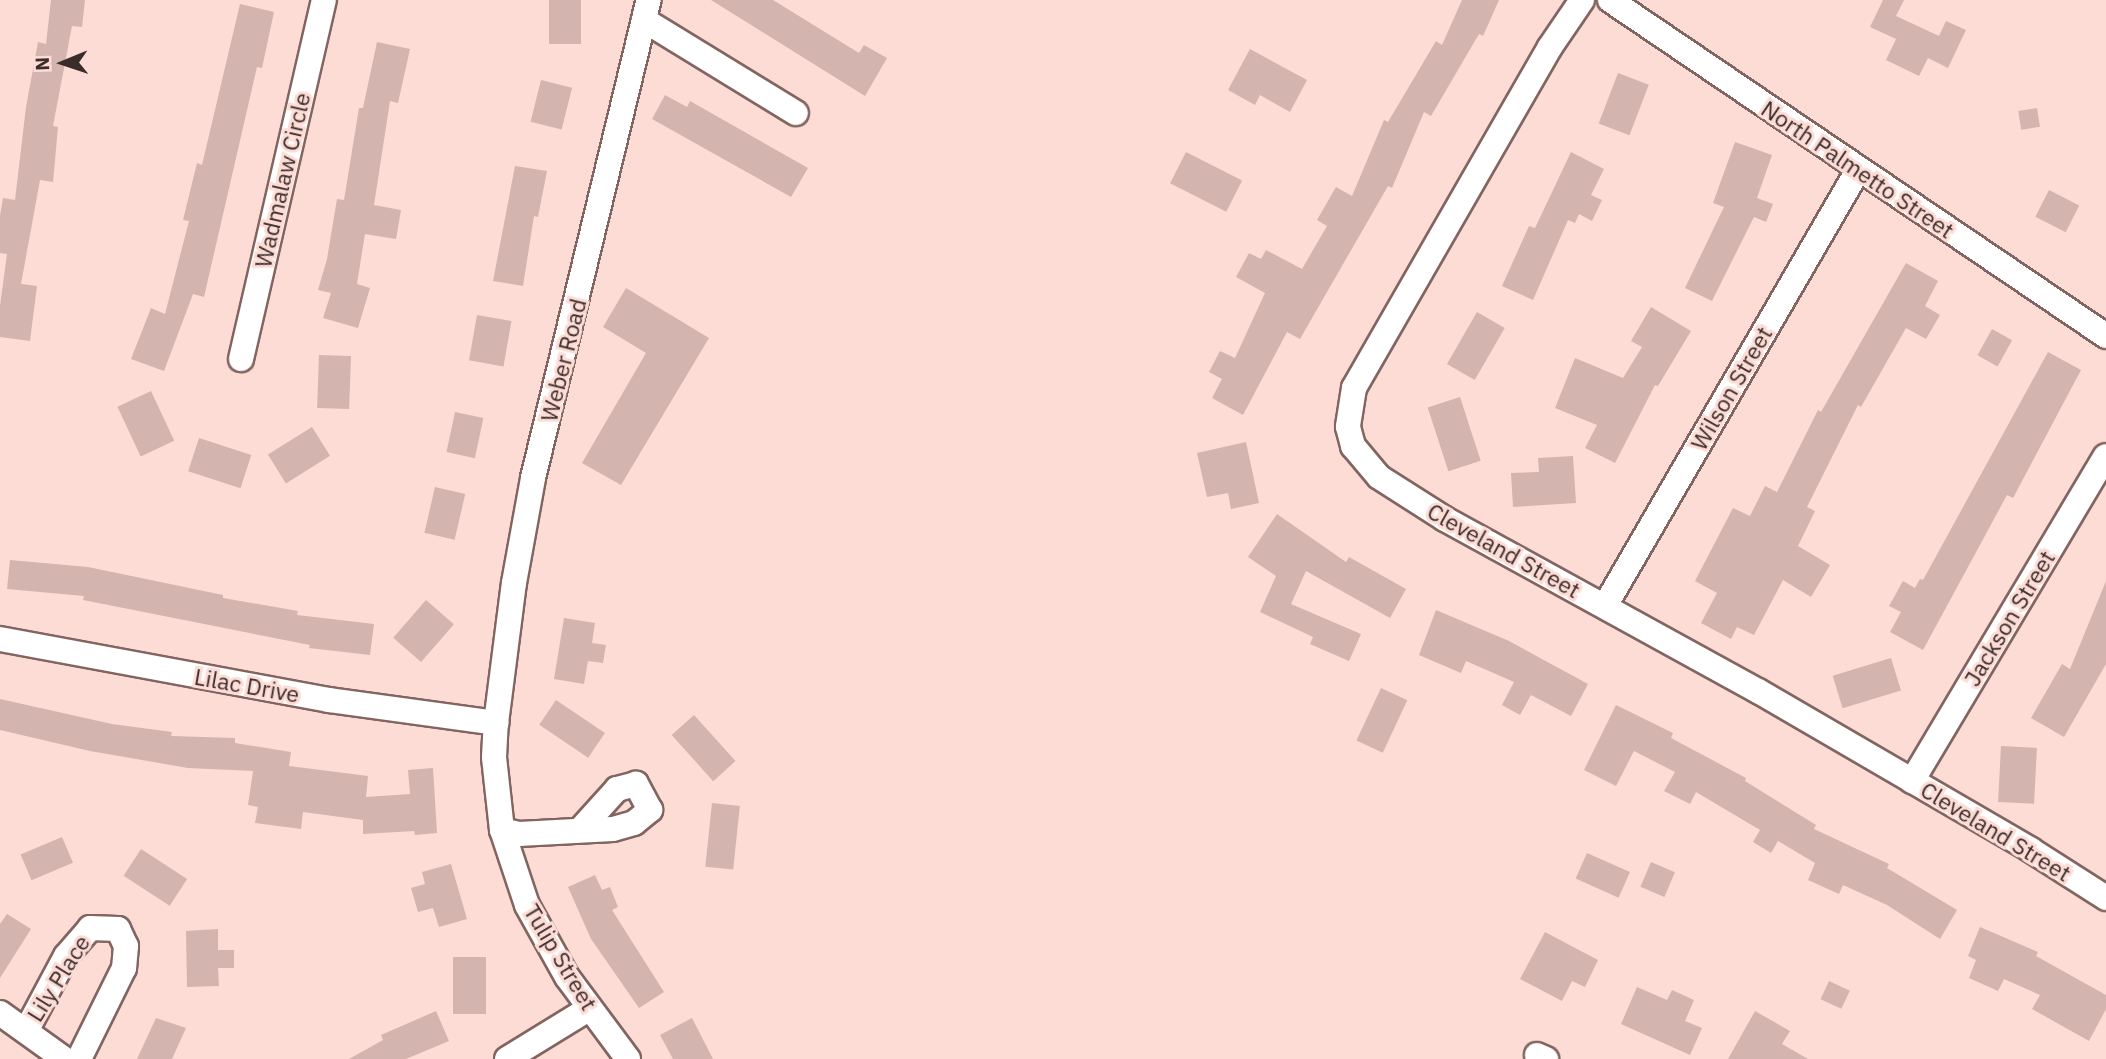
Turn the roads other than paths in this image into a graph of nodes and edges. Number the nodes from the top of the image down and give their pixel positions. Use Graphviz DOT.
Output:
graph roads {
  1 [pos="324,0"];
  2 [pos="1582,0"];
  3 [pos="1610,0"];
  4 [pos="646,10"];
  5 [pos="796,113"];
  6 [pos="1858,170"];
  7 [pos="2106,336"];
  8 [pos="241,359"];
  9 [pos="2106,456"];
  10 [pos="1605,606"];
  11 [pos="0,639"];
  12 [pos="496,723"];
  13 [pos="1912,781"];
  14 [pos="502,830"];
  15 [pos="580,830"];
  16 [pos="2106,898"];
  17 [pos="590,1008"];
  18 [pos="0,1013"];
  19 [pos="26,1031"];
  20 [pos="64,1059"];
  21 [pos="79,1059"];
  22 [pos="506,1059"];
  23 [pos="628,1059"];
  1 -- 8 [label="street, Wadmalaw Circle"];
  2 -- 10 [label="street, Cleveland Street"];
  3 -- 6 [label="street, North Palmetto Street"];
  4 -- 5 [label="street"];
  4 -- 12 [label="street, Weber Road"];
  6 -- 7 [label="street, North Palmetto Street"];
  6 -- 10 [label="street, Wilson Street"];
  9 -- 13 [label="street, Jackson Street"];
  10 -- 13 [label="street, Cleveland Street"];
  11 -- 12 [label="street, Lilac Drive"];
  12 -- 14 [label="street, Tulip Street"];
  13 -- 16 [label="street, Cleveland Street"];
  14 -- 15 [label="street"];
  14 -- 17 [label="street, Tulip Street"];
  17 -- 22 [label="street"];
  17 -- 23 [label="street, Tulip Street"];
  18 -- 19 [label="street"];
  19 -- 20 [label="street"];
  19 -- 21 [label="street, Lily Place"];
}
